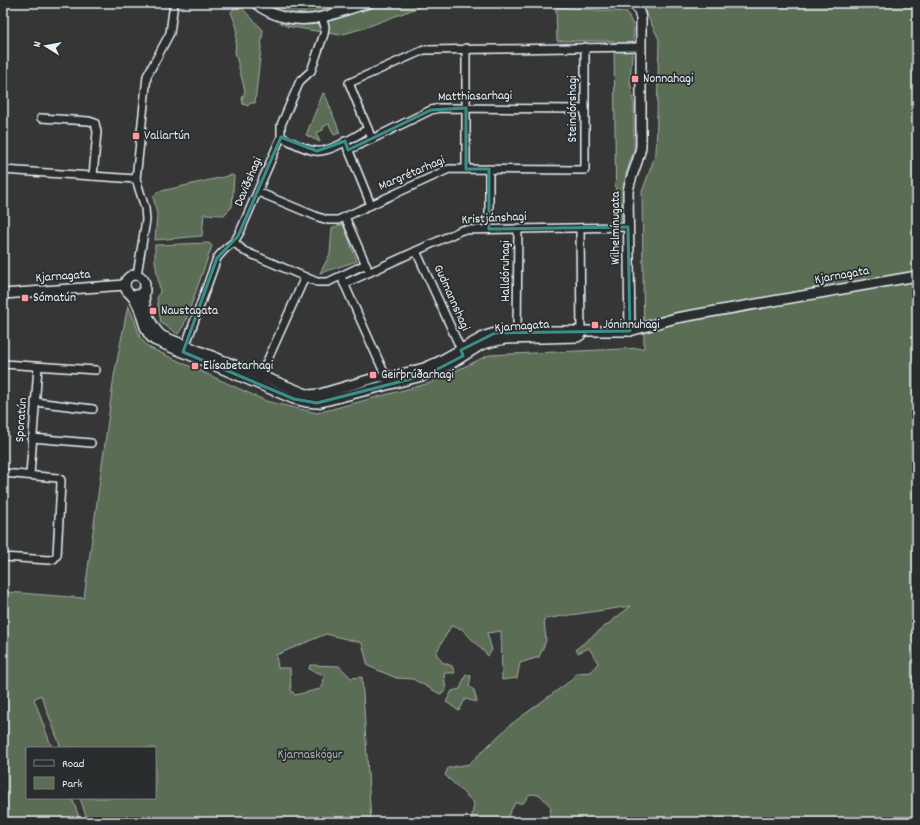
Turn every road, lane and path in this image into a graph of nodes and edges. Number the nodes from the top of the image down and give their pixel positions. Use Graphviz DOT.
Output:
graph roads {
  1 [pos="169,3"];
  2 [pos="174,3"];
  3 [pos="255,3"];
  4 [pos="370,3"];
  5 [pos="635,6"];
  6 [pos="322,18"];
  7 [pos="640,46"];
  8 [pos="585,47"];
  9 [pos="466,48"];
  10 [pos="466,108"];
  11 [pos="585,109"];
  12 [pos="41,118"];
  13 [pos="368,130"];
  14 [pos="281,138"];
  15 [pos="372,139"];
  16 [pos="345,142"];
  17 [pos="348,150"];
  18 [pos="466,169"];
  19 [pos="489,169"];
  20 [pos="3,170"];
  21 [pos="585,170"];
  22 [pos="93,176"];
  23 [pos="136,179"];
  24 [pos="258,192"];
  25 [pos="371,205"];
  26 [pos="345,217"];
  27 [pos="628,227"];
  28 [pos="518,228"];
  29 [pos="580,228"];
  30 [pos="489,229"];
  31 [pos="234,242"];
  32 [pos="416,251"];
  33 [pos="366,264"];
  34 [pos="370,272"];
  35 [pos="137,275"];
  36 [pos="340,276"];
  37 [pos="917,276"];
  38 [pos="305,277"];
  39 [pos="344,284"];
  40 [pos="125,285"];
  41 [pos="145,290"];
  42 [pos="3,294"];
  43 [pos="131,295"];
  44 [pos="630,331"];
  45 [pos="581,334"];
  46 [pos="517,335"];
  47 [pos="184,348"];
  48 [pos="462,353"];
  49 [pos="3,364"];
  50 [pos="38,367"];
  51 [pos="96,370"];
  52 [pos="259,380"];
  53 [pos="387,381"];
  54 [pos="35,402"];
  55 [pos="93,409"];
  56 [pos="32,438"];
  57 [pos="90,443"];
  58 [pos="3,473"];
  59 [pos="30,475"];
  60 [pos="3,557"];
  1 -- 2 [label="street"];
  2 -- 23 [label="street"];
  3 -- 6 [label="street"];
  4 -- 6 [label="street"];
  5 -- 7 [label="street, Wilhelmínugata"];
  6 -- 14 [label="street, Daviðshagi"];
  7 -- 8 [label="street"];
  7 -- 27 [label="street, Wilhelmínugata"];
  8 -- 9 [label="street"];
  8 -- 11 [label="street, Steindórshagi"];
  9 -- 10 [label="street"];
  9 -- 13 [label="street"];
  10 -- 11 [label="street, Matthiasarhagi"];
  10 -- 15 [label="street, Matthiasarhagi"];
  10 -- 18 [label="street"];
  11 -- 21 [label="street, Steindórshagi"];
  12 -- 22 [label="street"];
  13 -- 15 [label="street"];
  13 -- 16 [label="street"];
  14 -- 16 [label="street"];
  14 -- 24 [label="street, Daviðshagi"];
  15 -- 17 [label="street, Matthiasarhagi"];
  16 -- 17 [label="street"];
  17 -- 25 [label="street"];
  18 -- 19 [label="street, Margrétarhagi"];
  18 -- 25 [label="street, Margrétarhagi"];
  19 -- 21 [label="street, Margrétarhagi"];
  19 -- 30 [label="street, Halldóruhagi"];
  20 -- 22 [label="street"];
  22 -- 23 [label="street"];
  23 -- 35 [label="street"];
  24 -- 26 [label="street, Margrétarhagi"];
  24 -- 31 [label="street, Daviðshagi"];
  25 -- 26 [label="street, Margrétarhagi"];
  26 -- 33 [label="street"];
  27 -- 29 [label="street, Kristjánshagi"];
  27 -- 44 [label="street, Wilhelmínugata"];
  28 -- 29 [label="street, Kristjánshagi"];
  28 -- 30 [label="street, Kristjánshagi"];
  28 -- 46 [label="street, Halldóruhagi"];
  29 -- 45 [label="street"];
  30 -- 32 [label="street, Kristjánshagi"];
  31 -- 38 [label="street"];
  31 -- 47 [label="street, Daviðshagi"];
  32 -- 34 [label="street, Kristjánshagi"];
  32 -- 48 [label="street, Gudmannshagi"];
  33 -- 34 [label="street"];
  33 -- 36 [label="street"];
  34 -- 39 [label="street, Kristjánshagi"];
  35 -- 40 [label="street"];
  35 -- 41 [label="street"];
  36 -- 38 [label="street"];
  36 -- 39 [label="street"];
  37 -- 44 [label="street, Kjarnagata"];
  38 -- 52 [label="street"];
  39 -- 53 [label="street"];
  40 -- 42 [label="street, Kjarnagata"];
  40 -- 43 [label="street"];
  41 -- 43 [label="street"];
  41 -- 47 [label="street, Kjarnagata"];
  43 -- 47 [label="street, Kjarnagata"];
  44 -- 45 [label="street, Kjarnagata"];
  45 -- 46 [label="street, Kjarnagata"];
  46 -- 48 [label="street, Kjarnagata"];
  47 -- 52 [label="street, Kjarnagata"];
  48 -- 53 [label="street, Kjarnagata"];
  49 -- 50 [label="street"];
  50 -- 51 [label="street"];
  50 -- 54 [label="street, Sporatún"];
  52 -- 53 [label="street, Kjarnagata"];
  54 -- 55 [label="street"];
  54 -- 56 [label="street, Sporatún"];
  56 -- 57 [label="street"];
  56 -- 59 [label="street, Sporatún"];
  58 -- 59 [label="street"];
  59 -- 60 [label="street"];
}
